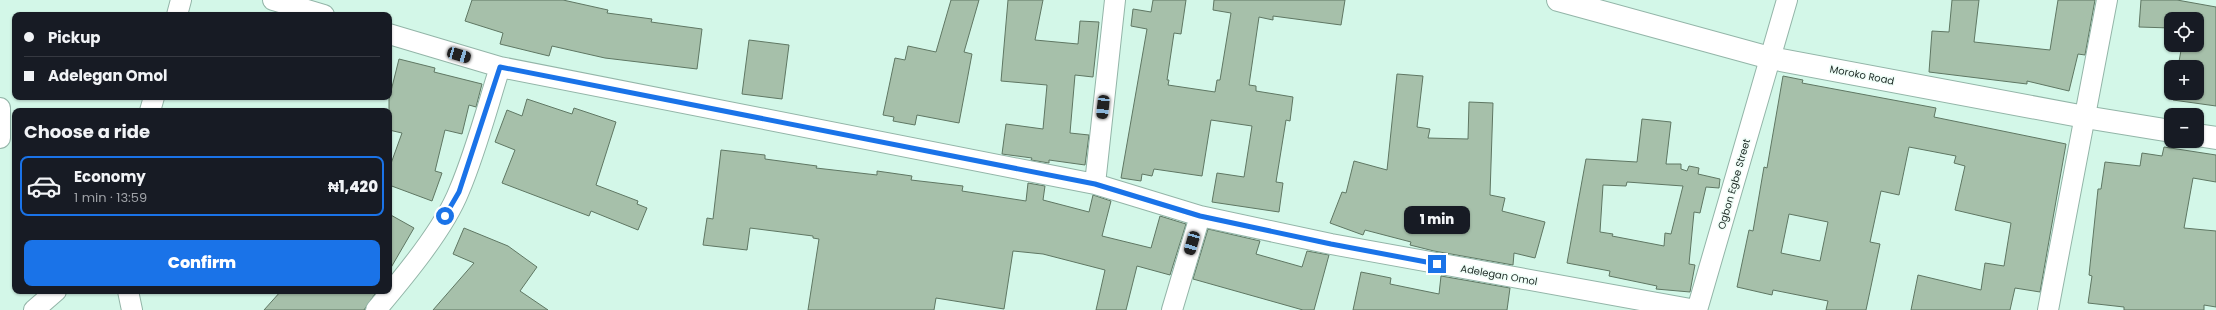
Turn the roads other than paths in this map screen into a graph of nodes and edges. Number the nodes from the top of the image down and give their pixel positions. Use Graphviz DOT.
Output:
graph roads {
  1 [pos="182,0"];
  2 [pos="273,0"];
  3 [pos="1115,0"];
  4 [pos="1558,0"];
  5 [pos="1787,0"];
  6 [pos="2107,0"];
  7 [pos="178,12"];
  8 [pos="314,12"];
  9 [pos="392,35"];
  10 [pos="1770,58"];
  11 [pos="500,67"];
  12 [pos="0,108"];
  13 [pos="2085,117"];
  14 [pos="2164,130"];
  15 [pos="2204,136"];
  16 [pos="0,138"];
  17 [pos="2216,138"];
  18 [pos="12,140"];
  19 [pos="1095,184"];
  20 [pos="1200,216"];
  21 [pos="392,291"];
  22 [pos="53,294"];
  23 [pos="129,294"];
  24 [pos="389,294"];
  25 [pos="34,310"];
  26 [pos="132,310"];
  27 [pos="376,310"];
  28 [pos="1172,310"];
  29 [pos="1696,310"];
  30 [pos="2048,310"];
  1 -- 7 [label="street"];
  2 -- 8 [label="street"];
  3 -- 19 [label="street"];
  4 -- 10 [label="street, Moroko Road"];
  5 -- 10 [label="street, Ogbon Egbe Street"];
  6 -- 13 [label="street"];
  9 -- 11 [label="street, Adelegan Omol"];
  10 -- 13 [label="street, Moroko Road"];
  10 -- 29 [label="street, Ogbon Egbe Street"];
  11 -- 19 [label="street, Adelegan Omol"];
  11 -- 21 [label="street"];
  12 -- 16 [label="street"];
  13 -- 14 [label="street, Moroko Road"];
  13 -- 30 [label="street"];
  15 -- 17 [label="street"];
  16 -- 18 [label="street"];
  19 -- 20 [label="street, Adelegan Omol"];
  20 -- 28 [label="street"];
  20 -- 29 [label="street, Adelegan Omol"];
  22 -- 25 [label="street"];
  23 -- 26 [label="street"];
  24 -- 27 [label="street"];
}
